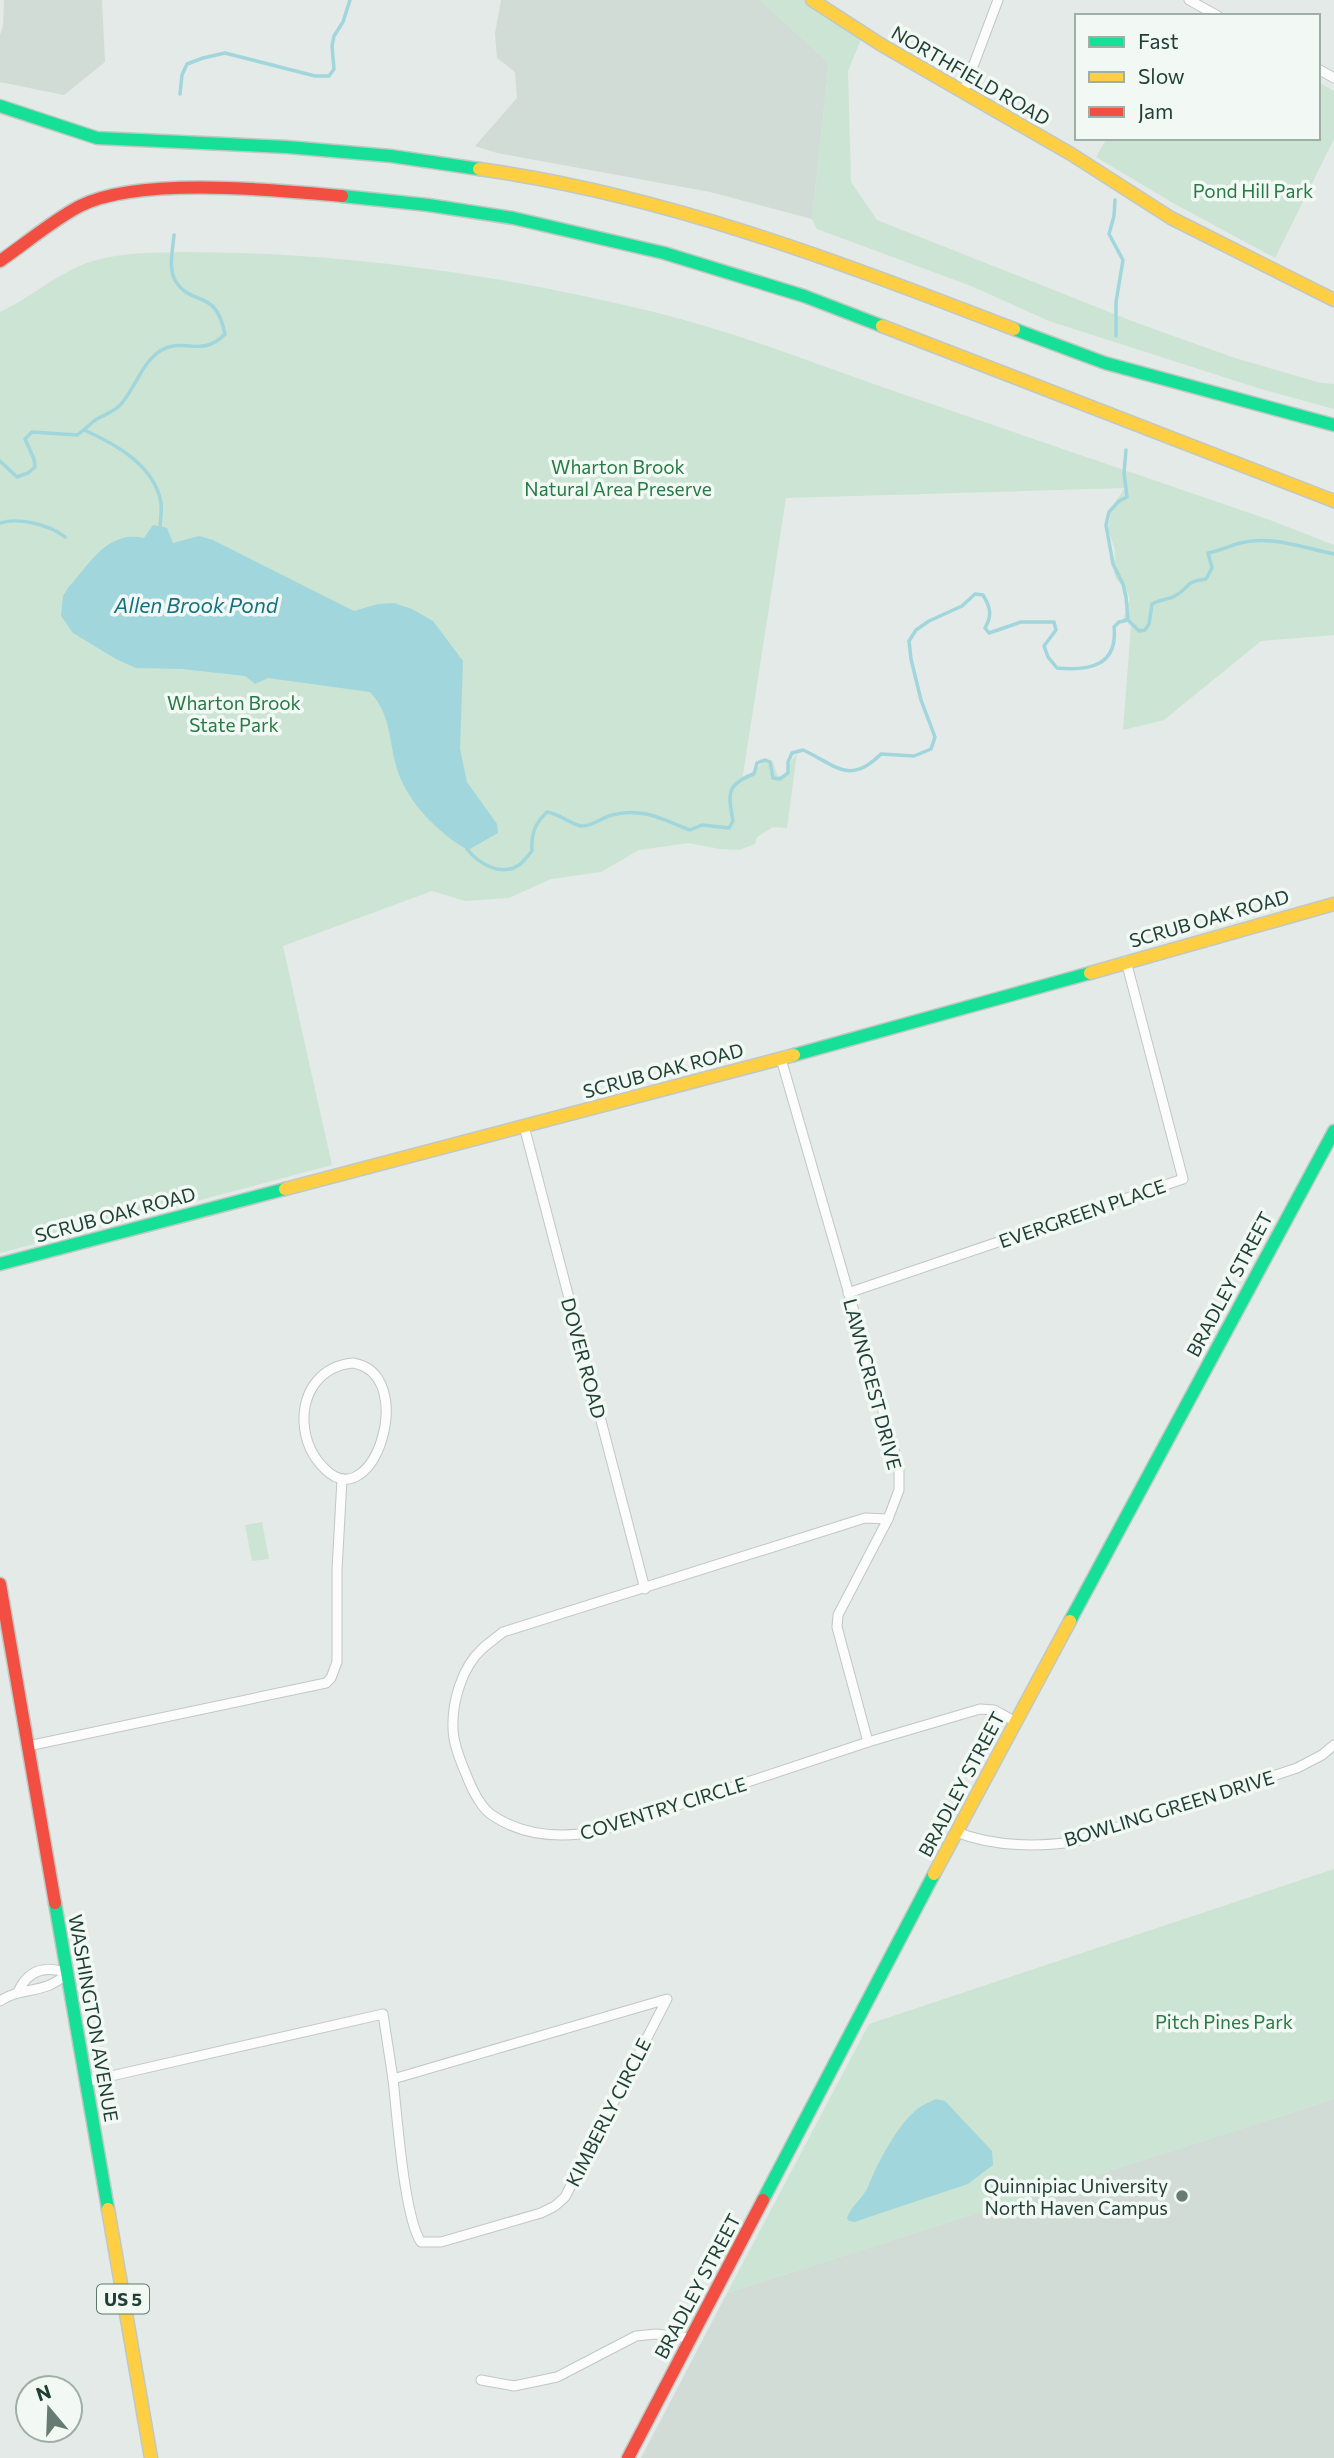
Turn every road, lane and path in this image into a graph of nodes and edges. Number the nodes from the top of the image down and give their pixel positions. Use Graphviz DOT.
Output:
graph roads {
  1 [pos="812,0"];
  2 [pos="998,0"];
  3 [pos="1189,0"];
  4 [pos="1214,14"];
  5 [pos="964,93"];
  6 [pos="0,106"];
  7 [pos="0,261"];
  8 [pos="1334,300"];
  9 [pos="1334,425"];
  10 [pos="1334,501"];
  11 [pos="1334,904"];
  12 [pos="1126,961"];
  13 [pos="780,1059"];
  14 [pos="524,1126"];
  15 [pos="1334,1131"];
  16 [pos="0,1264"];
  17 [pos="849,1293"];
  18 [pos="342,1479"];
  19 [pos="888,1519"];
  20 [pos="0,1584"];
  21 [pos="645,1589"];
  22 [pos="1016,1722"];
  23 [pos="868,1742"];
  24 [pos="1334,1745"];
  25 [pos="28,1746"];
  26 [pos="956,1832"];
  27 [pos="67,1973"];
  28 [pos="18,1992"];
  29 [pos="0,2001"];
  30 [pos="393,2080"];
  31 [pos="85,2082"];
  32 [pos="691,2338"];
  33 [pos="481,2380"];
  34 [pos="151,2458"];
  35 [pos="628,2458"];
  1 -- 5 [label="main road, NORTHFIELD ROAD"];
  2 -- 5 [label="street"];
  3 -- 4 [label="street"];
  5 -- 8 [label="main road, NORTHFIELD ROAD"];
  6 -- 9 [label="main road"];
  7 -- 10 [label="main road"];
  11 -- 12 [label="main road, SCRUB OAK ROAD"];
  12 -- 13 [label="main road, SCRUB OAK ROAD"];
  12 -- 17 [label="street, EVERGREEN PLACE"];
  13 -- 14 [label="main road, SCRUB OAK ROAD"];
  13 -- 17 [label="street, LAWNCREST DRIVE"];
  14 -- 16 [label="main road, SCRUB OAK ROAD"];
  14 -- 21 [label="street, DOVER ROAD"];
  15 -- 22 [label="main road, BRADLEY STREET"];
  17 -- 19 [label="street, LAWNCREST DRIVE"];
  18 -- 18 [label="street"];
  18 -- 25 [label="street"];
  19 -- 21 [label="street, COVENTRY CIRCLE"];
  19 -- 23 [label="street, LAWNCREST DRIVE"];
  20 -- 25 [label="main road, WASHINGTON AVENUE / US 5"];
  21 -- 23 [label="street, COVENTRY CIRCLE"];
  22 -- 23 [label="street, COVENTRY CIRCLE"];
  22 -- 26 [label="main road, BRADLEY STREET"];
  24 -- 26 [label="street, BOWLING GREEN DRIVE"];
  25 -- 27 [label="main road, WASHINGTON AVENUE / US 5"];
  26 -- 32 [label="main road, BRADLEY STREET"];
  27 -- 28 [label="street"];
  27 -- 28 [label="street"];
  27 -- 31 [label="main road, WASHINGTON AVENUE / US 5"];
  28 -- 29 [label="street"];
  30 -- 30 [label="street, KIMBERLY CIRCLE"];
  30 -- 31 [label="street, KIMBERLY CIRCLE"];
  31 -- 34 [label="main road, WASHINGTON AVENUE / US 5"];
  32 -- 33 [label="street"];
  32 -- 35 [label="main road, BRADLEY STREET"];
}
